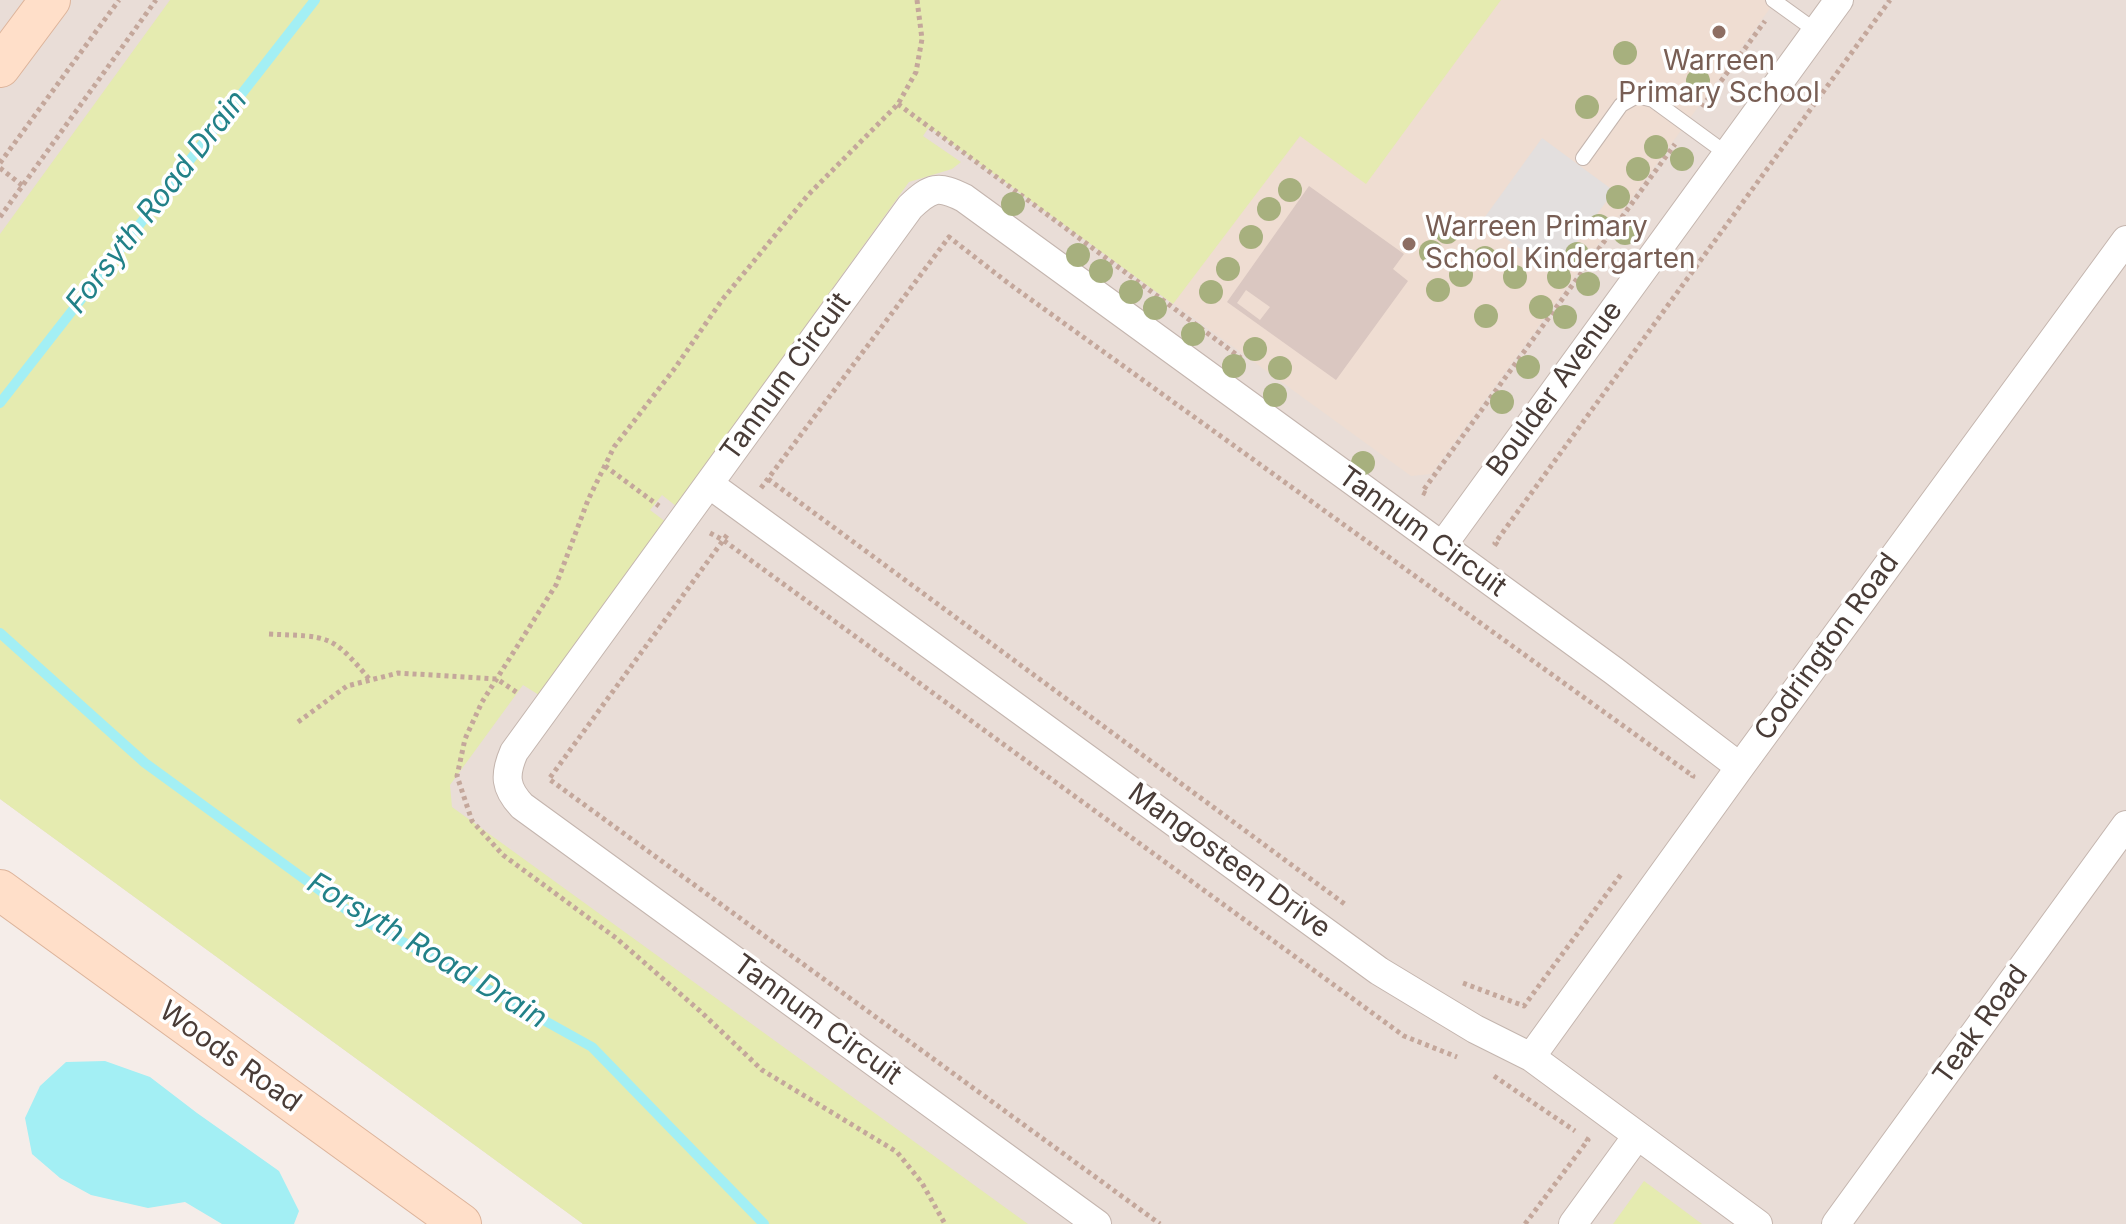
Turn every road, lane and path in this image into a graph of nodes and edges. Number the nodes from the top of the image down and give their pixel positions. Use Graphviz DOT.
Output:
graph roads {
  1 [pos="50,0"];
  2 [pos="119,0"];
  3 [pos="156,0"];
  4 [pos="917,0"];
  5 [pos="1839,0"];
  6 [pos="1890,0"];
  7 [pos="1776,2"];
  8 [pos="1816,31"];
  9 [pos="0,67"];
  10 [pos="898,104"];
  11 [pos="1689,126"];
  12 [pos="1727,154"];
  13 [pos="1583,158"];
  14 [pos="0,166"];
  15 [pos="23,186"];
  16 [pos="0,217"];
  17 [pos="2126,240"];
  18 [pos="1247,362"];
  19 [pos="768,479"];
  20 [pos="1410,482"];
  21 [pos="709,484"];
  22 [pos="1422,492"];
  23 [pos="745,510"];
  24 [pos="1461,519"];
  25 [pos="1495,543"];
  26 [pos="1442,546"];
  27 [pos="1508,552"];
  28 [pos="269,634"];
  29 [pos="497,679"];
  30 [pos="370,680"];
  31 [pos="544,711"];
  32 [pos="298,722"];
  33 [pos="1740,767"];
  34 [pos="1684,789"];
  35 [pos="2126,825"];
  36 [pos="1627,865"];
  37 [pos="0,890"];
  38 [pos="1352,910"];
  39 [pos="1455,980"];
  40 [pos="1531,1057"];
  41 [pos="1637,1136"];
  42 [pos="1588,1140"];
  43 [pos="461,1224"];
  44 [pos="945,1224"];
  45 [pos="1097,1224"];
  46 [pos="1160,1224"];
  47 [pos="1525,1224"];
  48 [pos="1573,1224"];
  49 [pos="1758,1224"];
  50 [pos="1836,1224"];
  1 -- 9 [label="street"];
  2 -- 14 [label="path"];
  3 -- 15 [label="path"];
  4 -- 10 [label="path"];
  5 -- 8 [label="street, Boulder Avenue"];
  6 -- 25 [label="path"];
  7 -- 8 [label="lane"];
  7 -- 11 [label="path"];
  8 -- 12 [label="street, Boulder Avenue"];
  10 -- 18 [label="path"];
  10 -- 29 [label="path"];
  11 -- 12 [label="lane"];
  11 -- 13 [label="lane"];
  11 -- 22 [label="path"];
  12 -- 24 [label="street, Boulder Avenue"];
  14 -- 15 [label="path"];
  15 -- 16 [label="path"];
  17 -- 33 [label="street, Codrington Road"];
  19 -- 23 [label="path"];
  19 -- 34 [label="path"];
  19 -- 38 [label="path"];
  20 -- 22 [label="path"];
  21 -- 23 [label="street, Mangosteen Drive"];
  21 -- 26 [label="street, Tannum Circuit"];
  21 -- 31 [label="street, Tannum Circuit"];
  22 -- 24 [label="path"];
  23 -- 40 [label="street, Mangosteen Drive"];
  23 -- 46 [label="path"];
  24 -- 25 [label="path"];
  24 -- 26 [label="street, Boulder Avenue"];
  25 -- 27 [label="path"];
  26 -- 33 [label="street, Tannum Circuit"];
  28 -- 30 [label="path"];
  29 -- 30 [label="path"];
  29 -- 31 [label="path"];
  29 -- 44 [label="path"];
  30 -- 32 [label="path"];
  31 -- 45 [label="street, Tannum Circuit"];
  33 -- 40 [label="street, Codrington Road"];
  35 -- 50 [label="street, Teak Road"];
  36 -- 39 [label="path"];
  37 -- 43 [label="street, Woods Road"];
  40 -- 41 [label="street, Mangosteen Drive"];
  41 -- 48 [label="street"];
  41 -- 49 [label="street, Mangosteen Drive"];
  42 -- 47 [label="path"];
}
